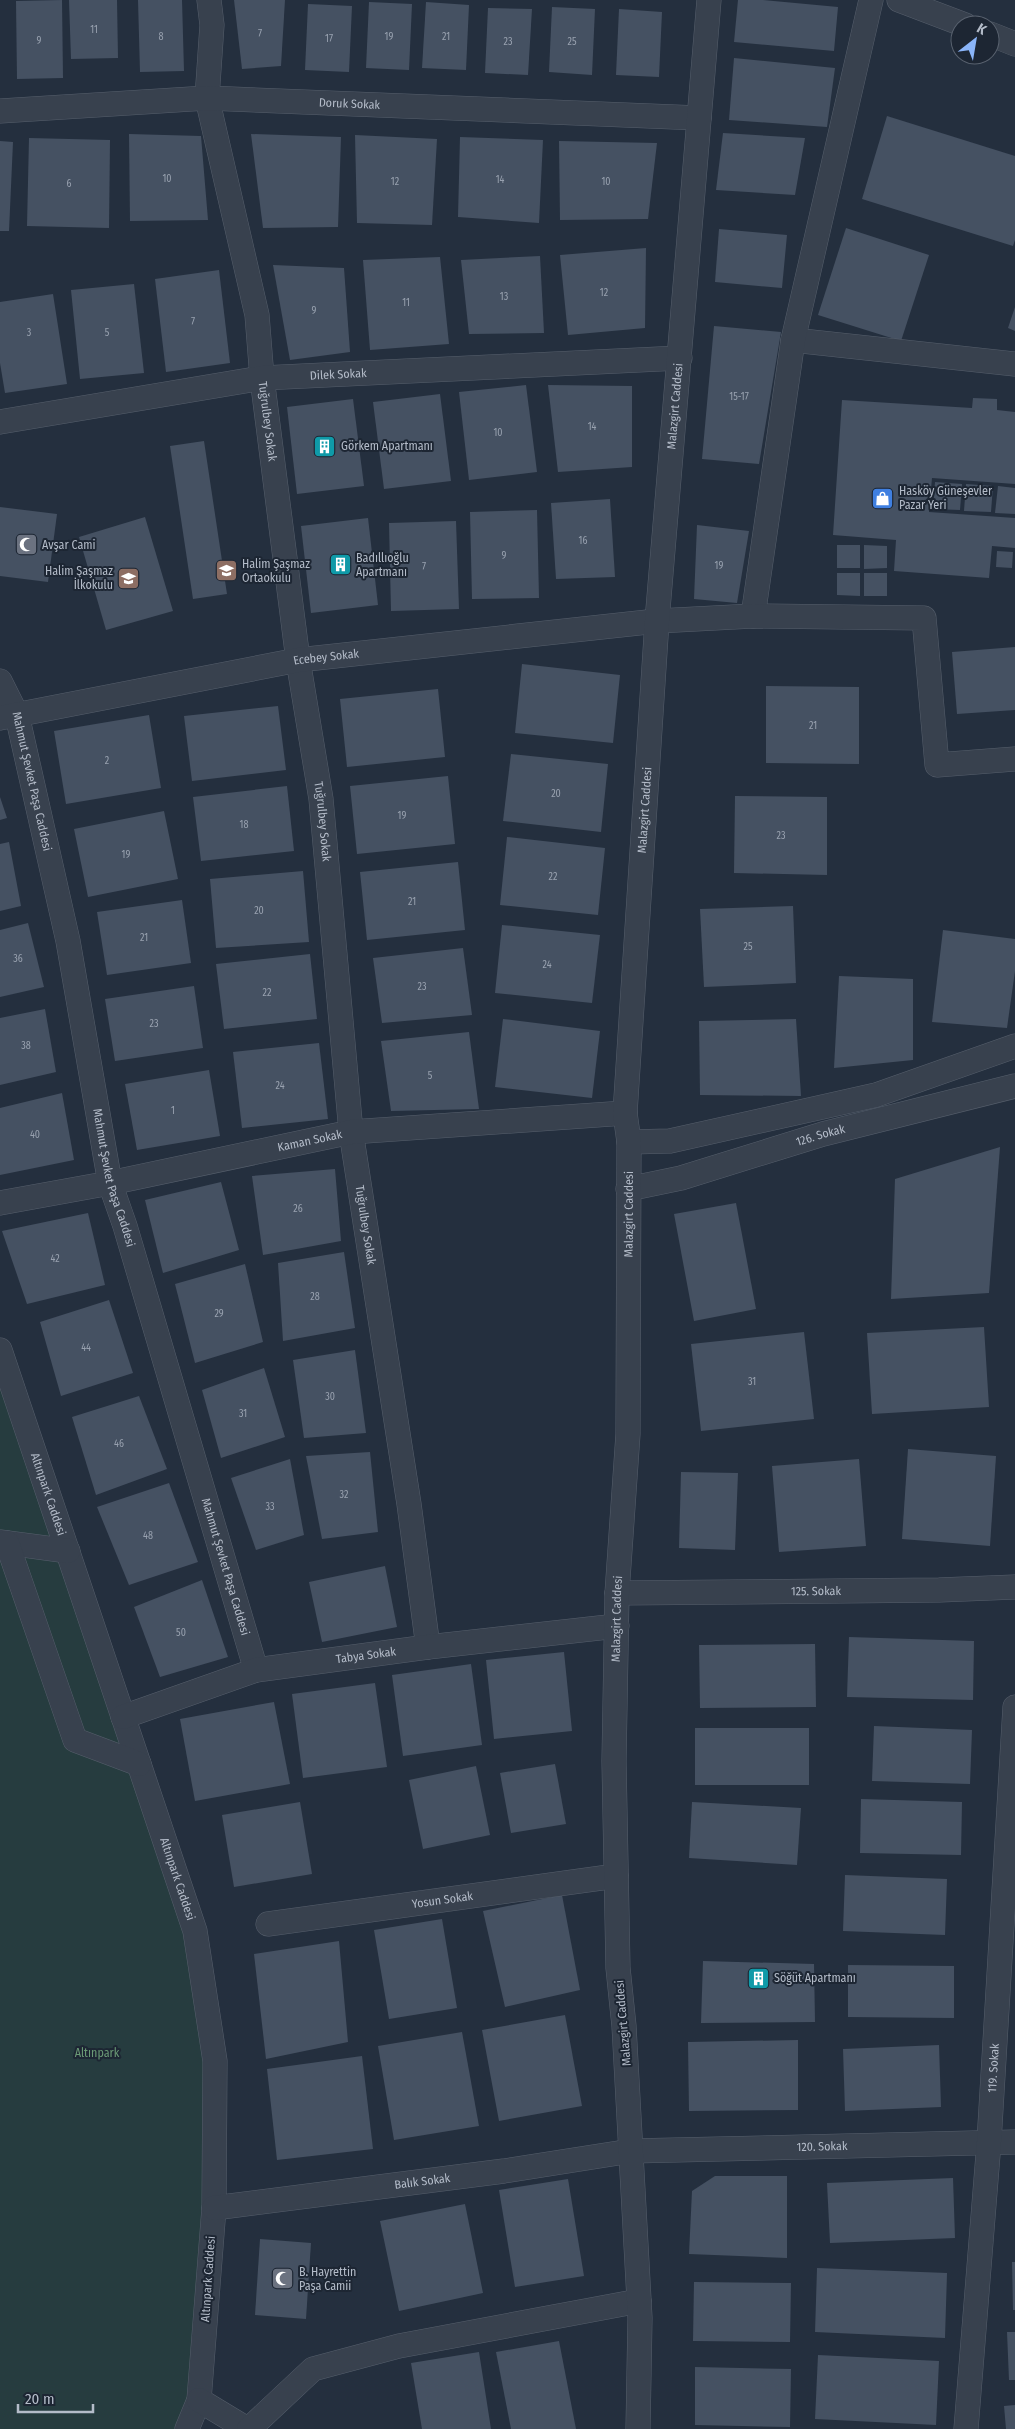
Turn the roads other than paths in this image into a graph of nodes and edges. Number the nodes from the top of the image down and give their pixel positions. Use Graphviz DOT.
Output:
graph roads {
  1 [pos="209,0"];
  2 [pos="709,0"];
  3 [pos="871,0"];
  4 [pos="899,0"];
  5 [pos="950,19"];
  6 [pos="1000,38"];
  7 [pos="1015,44"];
  8 [pos="207,98"];
  9 [pos="0,111"];
  10 [pos="700,118"];
  11 [pos="793,340"];
  12 [pos="680,358"];
  13 [pos="1015,364"];
  14 [pos="262,378"];
  15 [pos="0,422"];
  16 [pos="753,616"];
  17 [pos="656,621"];
  18 [pos="298,660"];
  19 [pos="0,680"];
  20 [pos="8,717"];
  21 [pos="1015,759"];
  22 [pos="1015,1046"];
  23 [pos="1015,1086"];
  24 [pos="625,1114"];
  25 [pos="351,1132"];
  26 [pos="628,1142"];
  27 [pos="110,1183"];
  28 [pos="628,1189"];
  29 [pos="0,1202"];
  30 [pos="0,1350"];
  31 [pos="3,1543"];
  32 [pos="68,1550"];
  33 [pos="1015,1587"];
  34 [pos="617,1593"];
  35 [pos="617,1626"];
  36 [pos="428,1647"];
  37 [pos="256,1670"];
  38 [pos="1015,1707"];
  39 [pos="123,1717"];
  40 [pos="139,1764"];
  41 [pos="616,1876"];
  42 [pos="268,1924"];
  43 [pos="989,2142"];
  44 [pos="1015,2142"];
  45 [pos="630,2151"];
  46 [pos="214,2208"];
  47 [pos="639,2301"];
  48 [pos="199,2400"];
  49 [pos="187,2429"];
  50 [pos="248,2429"];
  51 [pos="638,2429"];
  52 [pos="966,2429"];
  1 -- 8 [label="street, Tuğrulbey Sokak"];
  2 -- 10 [label="street, Malazgirt Caddesi"];
  3 -- 11 [label="street"];
  4 -- 5 [label="street"];
  6 -- 7 [label="street"];
  8 -- 9 [label="street, Doruk Sokak"];
  8 -- 10 [label="street, Doruk Sokak"];
  8 -- 14 [label="street, Tuğrulbey Sokak"];
  10 -- 12 [label="street, Malazgirt Caddesi"];
  11 -- 13 [label="street"];
  11 -- 16 [label="street"];
  12 -- 14 [label="street, Dilek Sokak"];
  12 -- 17 [label="street, Malazgirt Caddesi"];
  14 -- 15 [label="street, Dilek Sokak"];
  14 -- 18 [label="street, Tuğrulbey Sokak"];
  16 -- 17 [label="street, Ecebey Sokak"];
  16 -- 21 [label="street, Ecebey Sokak"];
  17 -- 18 [label="street, Ecebey Sokak"];
  17 -- 24 [label="street, Malazgirt Caddesi"];
  18 -- 20 [label="street, Ecebey Sokak"];
  18 -- 25 [label="street, Tuğrulbey Sokak"];
  19 -- 20 [label="street, Mahmut Şevket Paşa Caddesi"];
  20 -- 27 [label="street, Mahmut Şevket Paşa Caddesi"];
  22 -- 26 [label="street"];
  23 -- 28 [label="street, 126. Sokak"];
  24 -- 25 [label="street, Kaman Sokak"];
  24 -- 26 [label="street, Malazgirt Caddesi"];
  25 -- 27 [label="street, Kaman Sokak"];
  25 -- 36 [label="street, Tuğrulbey Sokak"];
  26 -- 28 [label="street, Malazgirt Caddesi"];
  27 -- 29 [label="street, Kaman Sokak"];
  27 -- 37 [label="street, Mahmut Şevket Paşa Caddesi"];
  28 -- 34 [label="street, Malazgirt Caddesi"];
  30 -- 32 [label="street, Altınpark Caddesi"];
  31 -- 32 [label="street"];
  31 -- 40 [label="street"];
  32 -- 39 [label="street, Altınpark Caddesi"];
  33 -- 34 [label="street, 125. Sokak"];
  34 -- 35 [label="street, Malazgirt Caddesi"];
  35 -- 36 [label="street, Tabya Sokak"];
  35 -- 41 [label="street, Malazgirt Caddesi"];
  36 -- 37 [label="street, Tabya Sokak"];
  37 -- 39 [label="street, Tabya Sokak"];
  38 -- 43 [label="street, 119. Sokak"];
  39 -- 40 [label="street, Altınpark Caddesi"];
  40 -- 46 [label="street, Altınpark Caddesi"];
  41 -- 42 [label="street, Yosun Sokak"];
  41 -- 45 [label="street, Malazgirt Caddesi"];
  43 -- 44 [label="street, 120. Sokak"];
  43 -- 45 [label="street, 120. Sokak"];
  43 -- 52 [label="street, 119. Sokak"];
  45 -- 46 [label="street, Balık Sokak"];
  45 -- 47 [label="street, Malazgirt Caddesi"];
  46 -- 48 [label="street, Altınpark Caddesi"];
  47 -- 50 [label="street"];
  47 -- 51 [label="street, Malazgirt Caddesi"];
  48 -- 49 [label="street, Altınpark Caddesi"];
  48 -- 50 [label="street"];
}
